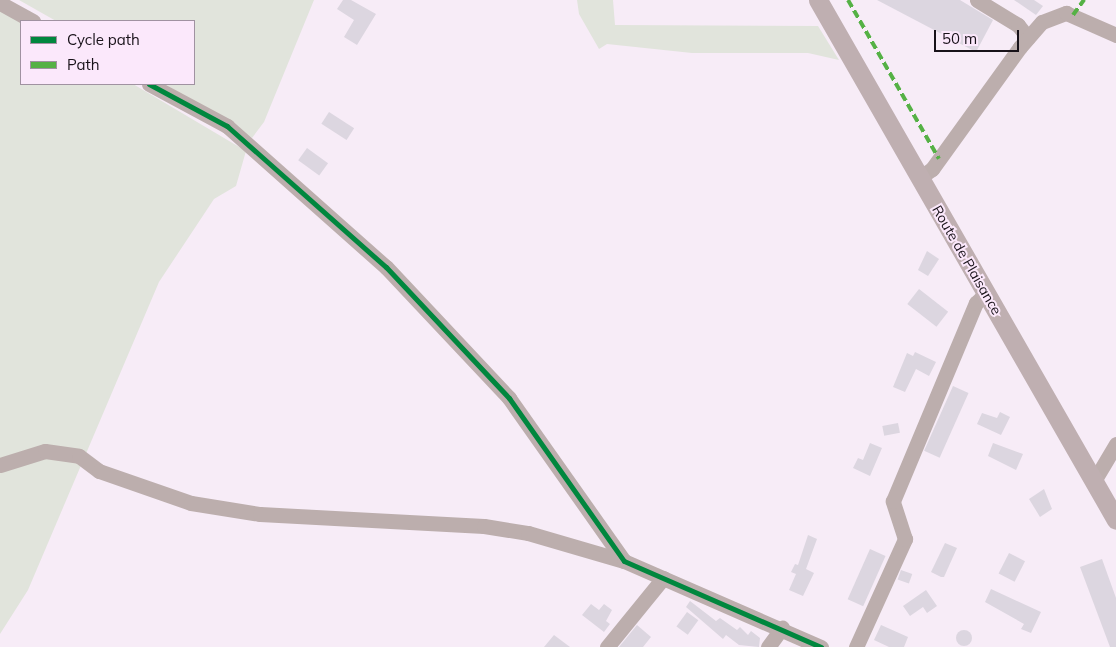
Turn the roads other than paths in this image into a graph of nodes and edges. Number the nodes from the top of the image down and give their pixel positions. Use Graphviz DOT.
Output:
graph roads {
  1 [pos="818,0"];
  2 [pos="976,0"];
  3 [pos="0,3"];
  4 [pos="31,20"];
  5 [pos="1116,35"];
  6 [pos="1028,38"];
  7 [pos="151,85"];
  8 [pos="919,178"];
  9 [pos="986,293"];
  10 [pos="1116,444"];
  11 [pos="0,465"];
  12 [pos="1094,481"];
  13 [pos="1116,520"];
  14 [pos="624,561"];
  15 [pos="663,578"];
  16 [pos="782,628"];
  17 [pos="607,647"];
  18 [pos="768,647"];
  19 [pos="821,647"];
  20 [pos="856,647"];
  1 -- 8 [label="main road, Route de Plaisance"];
  2 -- 6 [label="street"];
  3 -- 4 [label="street"];
  5 -- 6 [label="street"];
  6 -- 8 [label="street"];
  7 -- 14 [label="street"];
  8 -- 9 [label="main road, Route de Plaisance"];
  9 -- 12 [label="main road, Route de Plaisance"];
  9 -- 20 [label="street"];
  10 -- 12 [label="street"];
  11 -- 14 [label="street"];
  12 -- 13 [label="main road, Route de Plaisance"];
  14 -- 15 [label="street"];
  15 -- 16 [label="street"];
  15 -- 17 [label="street"];
  16 -- 18 [label="street"];
  16 -- 19 [label="street"];
}
